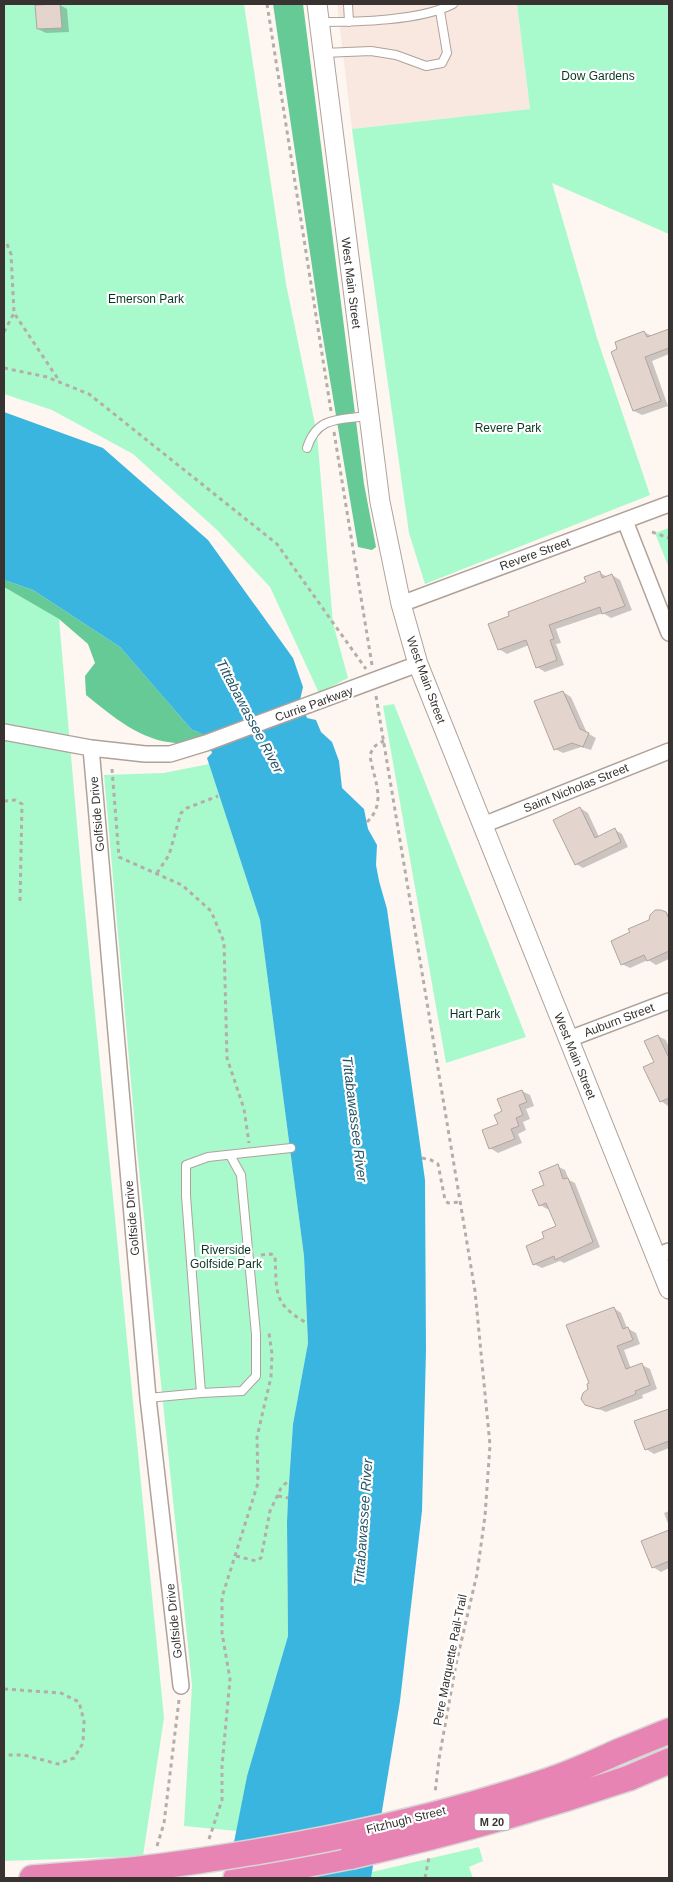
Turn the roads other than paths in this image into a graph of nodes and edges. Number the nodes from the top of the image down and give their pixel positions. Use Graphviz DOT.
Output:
graph roads {
  1 [pos="348,4"];
  2 [pos="453,4"];
  3 [pos="440,10"];
  4 [pos="318,13"];
  5 [pos="350,22"];
  6 [pos="323,53"];
  7 [pos="368,416"];
  8 [pos="307,448"];
  9 [pos="669,504"];
  10 [pos="625,521"];
  11 [pos="401,604"];
  12 [pos="669,633"];
  13 [pos="418,664"];
  14 [pos="4,732"];
  15 [pos="91,748"];
  16 [pos="669,751"];
  17 [pos="483,825"];
  18 [pos="669,1001"];
  19 [pos="569,1039"];
  20 [pos="291,1148"];
  21 [pos="230,1155"];
  22 [pos="663,1253"];
  23 [pos="669,1289"];
  24 [pos="201,1394"];
  25 [pos="148,1398"];
  26 [pos="181,1686"];
  27 [pos="669,1731"];
  28 [pos="669,1761"];
  29 [pos="32,1878"];
  30 [pos="236,1878"];
  1 -- 5 [label="lane"];
  2 -- 3 [label="lane"];
  3 -- 5 [label="lane"];
  3 -- 6 [label="lane"];
  4 -- 5 [label="lane"];
  4 -- 6 [label="street, West Main Street"];
  6 -- 7 [label="street, West Main Street"];
  7 -- 8 [label="lane"];
  7 -- 11 [label="street, West Main Street"];
  9 -- 10 [label="street, Revere Street"];
  10 -- 11 [label="street, Revere Street"];
  10 -- 12 [label="street"];
  11 -- 13 [label="street, West Main Street"];
  13 -- 15 [label="street, Currie Parkway"];
  13 -- 17 [label="street, West Main Street"];
  14 -- 15 [label="street, Currie Parkway"];
  15 -- 25 [label="street, Golfside Drive"];
  16 -- 17 [label="street, Saint Nicholas Street"];
  17 -- 19 [label="street, West Main Street"];
  18 -- 19 [label="street, Auburn Street"];
  19 -- 22 [label="street, West Main Street"];
  20 -- 21 [label="lane"];
  21 -- 24 [label="lane"];
  21 -- 24 [label="lane"];
  22 -- 23 [label="street, West Main Street"];
  24 -- 25 [label="lane"];
  25 -- 26 [label="street, Golfside Drive"];
  27 -- 29 [label="highway, Fitzhugh Street / M 20, bridge"];
  28 -- 30 [label="highway, Fitzhugh Street / M 20, bridge"];
}
